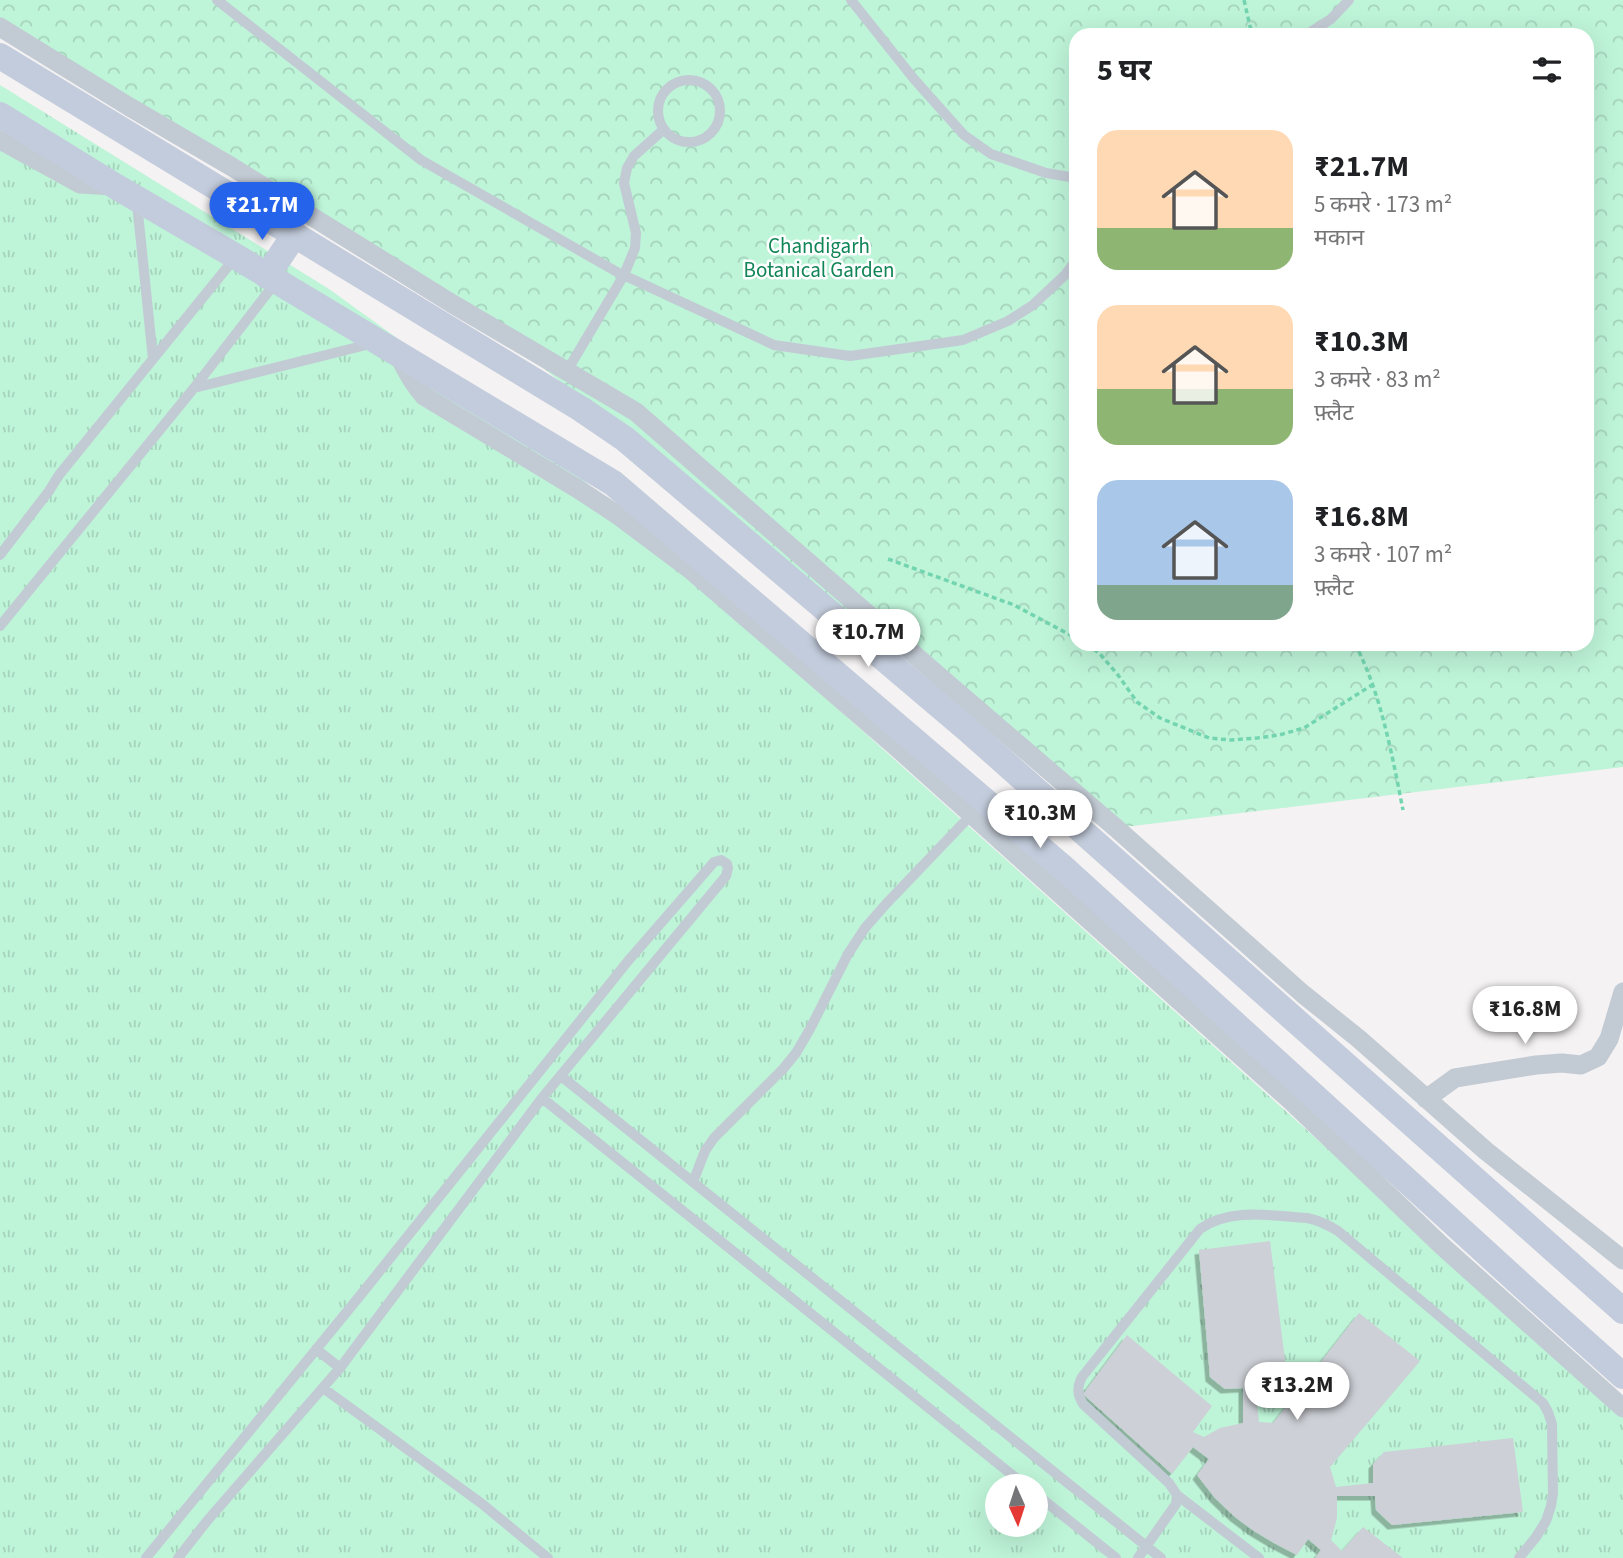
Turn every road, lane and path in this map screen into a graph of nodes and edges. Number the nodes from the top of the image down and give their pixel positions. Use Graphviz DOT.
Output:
graph roads {
  1 [pos="217,0"];
  2 [pos="851,0"];
  3 [pos="1244,0"];
  4 [pos="1349,0"];
  5 [pos="0,27"];
  6 [pos="1250,28"];
  7 [pos="1317,28"];
  8 [pos="0,56"];
  9 [pos="0,115"];
  10 [pos="663,130"];
  11 [pos="0,140"];
  12 [pos="1069,177"];
  13 [pos="126,192"];
  14 [pos="295,234"];
  15 [pos="235,257"];
  16 [pos="1069,270"];
  17 [pos="624,275"];
  18 [pos="271,278"];
  19 [pos="388,348"];
  20 [pos="153,359"];
  21 [pos="567,371"];
  22 [pos="194,388"];
  23 [pos="0,555"];
  24 [pos="888,559"];
  25 [pos="0,626"];
  26 [pos="1069,634"];
  27 [pos="1096,651"];
  28 [pos="1359,651"];
  29 [pos="1372,685"];
  30 [pos="978,808"];
  31 [pos="1403,810"];
  32 [pos="1622,996"];
  33 [pos="561,1076"];
  34 [pos="542,1098"];
  35 [pos="1426,1098"];
  36 [pos="693,1181"];
  37 [pos="1623,1260"];
  38 [pos="1623,1311"];
  39 [pos="316,1349"];
  40 [pos="340,1368"];
  41 [pos="1623,1376"];
  42 [pos="324,1388"];
  43 [pos="1623,1408"];
  44 [pos="1011,1474"];
  45 [pos="1177,1495"];
  46 [pos="1048,1504"];
  47 [pos="1146,1546"];
  48 [pos="146,1558"];
  49 [pos="178,1558"];
  50 [pos="548,1558"];
  51 [pos="1116,1558"];
  52 [pos="1138,1558"];
  53 [pos="1161,1558"];
  54 [pos="1259,1558"];
  55 [pos="1519,1558"];
  1 -- 17 [label="lane"];
  2 -- 12 [label="lane"];
  3 -- 6 [label="path"];
  4 -- 7 [label="lane"];
  5 -- 21 [label="street"];
  8 -- 14 [label="main road"];
  9 -- 13 [label="main road"];
  10 -- 10 [label="lane"];
  10 -- 17 [label="lane"];
  11 -- 13 [label="street"];
  13 -- 15 [label="main road"];
  13 -- 20 [label="lane"];
  14 -- 18 [label="main road"];
  14 -- 38 [label="main road"];
  15 -- 18 [label="main road"];
  15 -- 20 [label="lane"];
  16 -- 17 [label="lane"];
  17 -- 21 [label="lane"];
  18 -- 19 [label="main road"];
  18 -- 22 [label="lane"];
  19 -- 22 [label="lane"];
  19 -- 30 [label="main road"];
  20 -- 23 [label="lane"];
  21 -- 35 [label="street"];
  22 -- 25 [label="lane"];
  24 -- 26 [label="path"];
  27 -- 29 [label="path"];
  28 -- 29 [label="path"];
  29 -- 31 [label="path"];
  30 -- 36 [label="lane"];
  30 -- 41 [label="main road"];
  30 -- 43 [label="street"];
  32 -- 35 [label="street"];
  33 -- 34 [label="lane"];
  33 -- 36 [label="lane"];
  33 -- 39 [label="lane"];
  34 -- 40 [label="lane"];
  34 -- 44 [label="lane"];
  35 -- 37 [label="street"];
  36 -- 47 [label="lane"];
  39 -- 40 [label="lane"];
  39 -- 48 [label="lane"];
  40 -- 42 [label="lane"];
  42 -- 49 [label="lane"];
  42 -- 50 [label="lane"];
  45 -- 47 [label="lane"];
  45 -- 54 [label="lane"];
  45 -- 55 [label="lane"];
  46 -- 51 [label="lane"];
  47 -- 52 [label="lane"];
  47 -- 53 [label="lane"];
}
